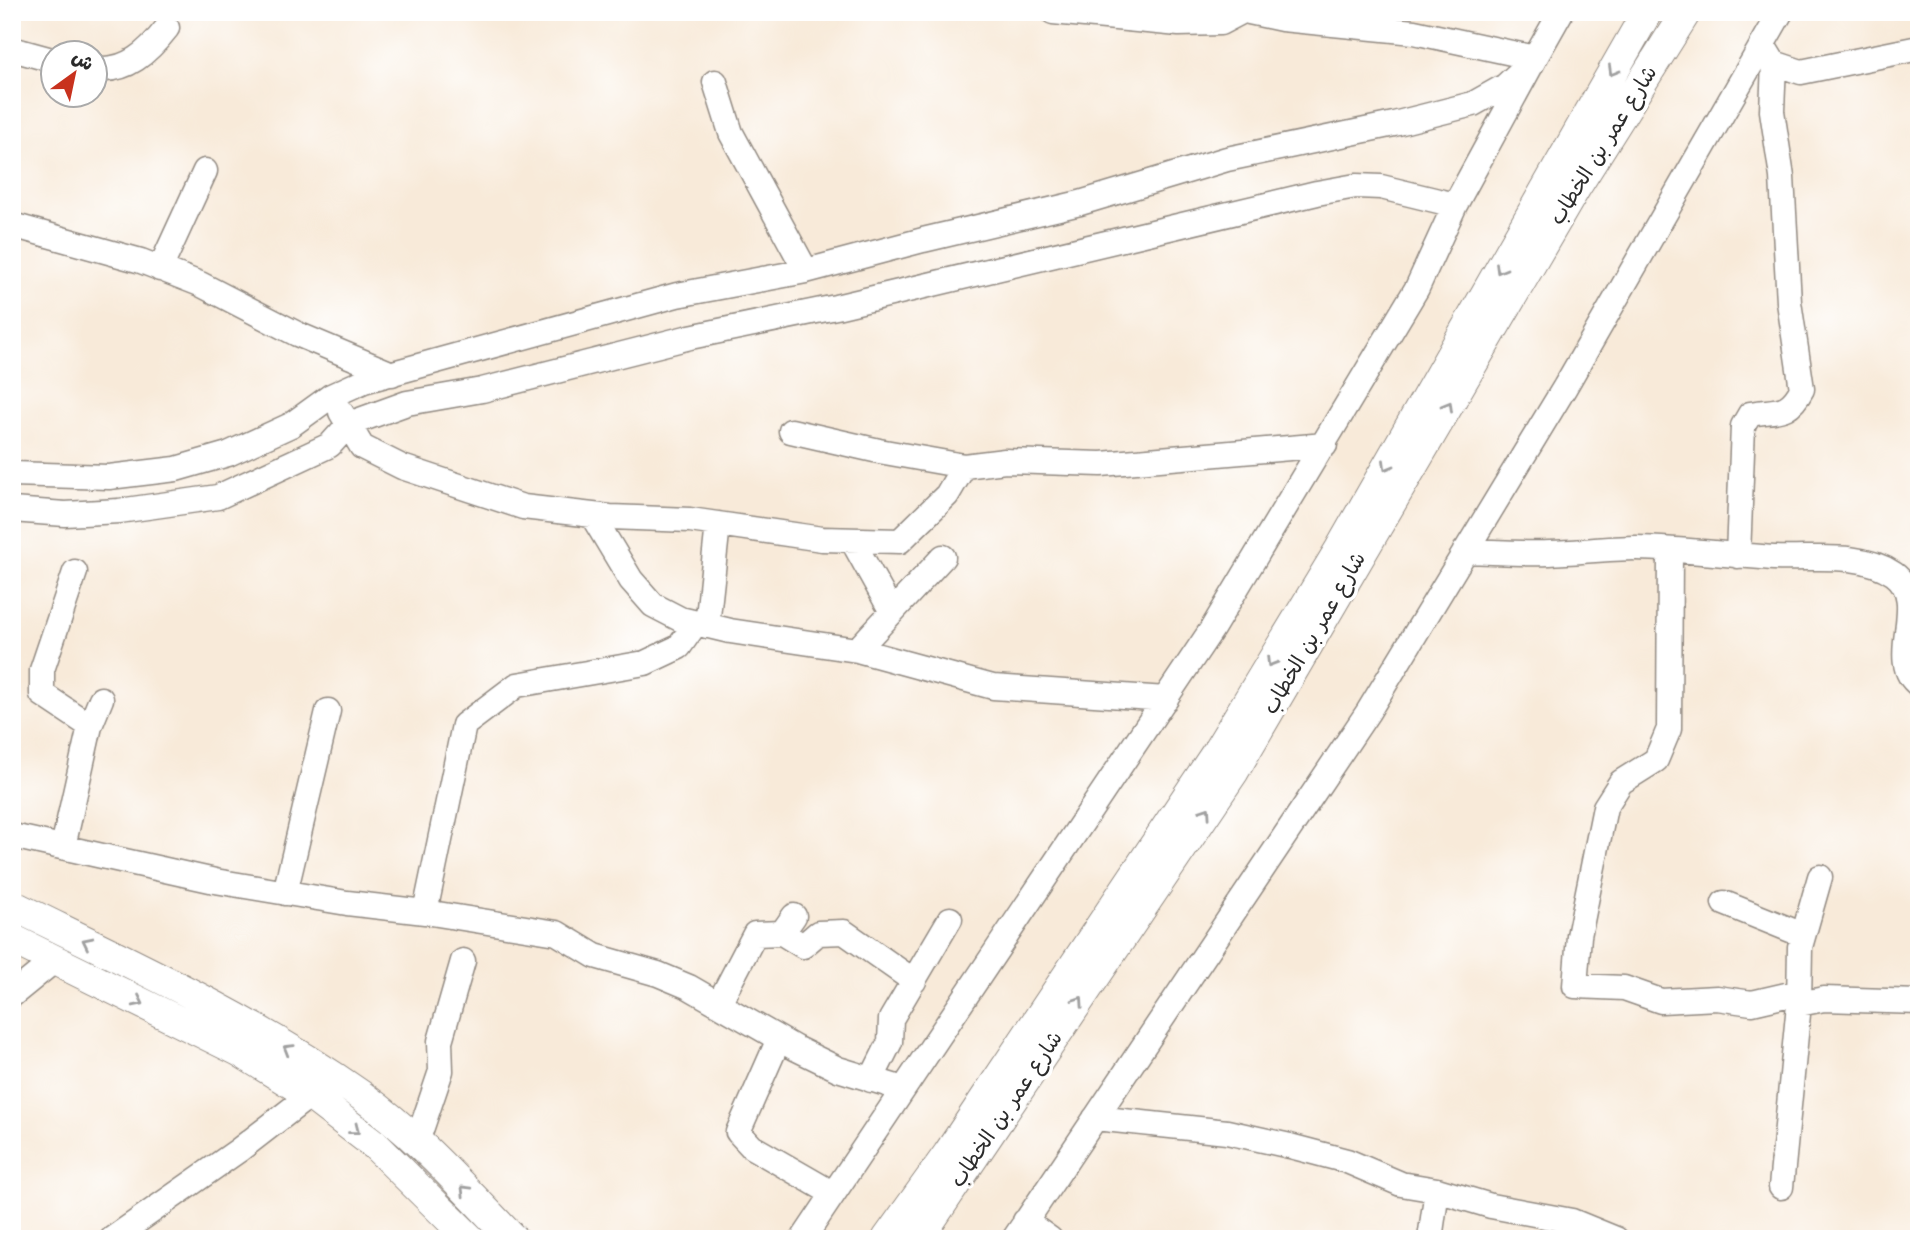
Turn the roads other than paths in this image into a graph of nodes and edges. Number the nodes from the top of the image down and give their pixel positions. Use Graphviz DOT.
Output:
graph roads {
  1 [pos="1053,12"];
  2 [pos="1241,12"];
  3 [pos="1249,12"];
  4 [pos="1562,12"];
  5 [pos="1647,12"];
  6 [pos="1686,12"];
  7 [pos="1781,12"];
  8 [pos="167,28"];
  9 [pos="1919,48"];
  10 [pos="12,49"];
  11 [pos="1769,53"];
  12 [pos="38,56"];
  13 [pos="1535,58"];
  14 [pos="108,69"];
  15 [pos="715,82"];
  16 [pos="205,171"];
  17 [pos="1455,205"];
  18 [pos="12,225"];
  19 [pos="160,269"];
  20 [pos="806,271"];
  21 [pos="392,373"];
  22 [pos="331,396"];
  23 [pos="349,424"];
  24 [pos="791,430"];
  25 [pos="1325,445"];
  26 [pos="203,460"];
  27 [pos="964,466"];
  28 [pos="12,474"];
  29 [pos="44,475"];
  30 [pos="218,497"];
  31 [pos="22,511"];
  32 [pos="592,515"];
  33 [pos="718,524"];
  34 [pos="852,541"];
  35 [pos="1465,551"];
  36 [pos="1670,551"];
  37 [pos="1738,556"];
  38 [pos="943,557"];
  39 [pos="75,572"];
  40 [pos="1907,573"];
  41 [pos="892,612"];
  42 [pos="702,624"];
  43 [pos="857,650"];
  44 [pos="1919,685"];
  45 [pos="101,699"];
  46 [pos="1166,699"];
  47 [pos="328,710"];
  48 [pos="90,726"];
  49 [pos="12,836"];
  50 [pos="63,848"];
  51 [pos="1820,877"];
  52 [pos="285,893"];
  53 [pos="1724,903"];
  54 [pos="12,905"];
  55 [pos="425,912"];
  56 [pos="950,919"];
  57 [pos="1803,935"];
  58 [pos="12,939"];
  59 [pos="55,960"];
  60 [pos="463,961"];
  61 [pos="914,981"];
  62 [pos="12,995"];
  63 [pos="1799,998"];
  64 [pos="1919,1002"];
  65 [pos="719,1003"];
  66 [pos="779,1039"];
  67 [pos="872,1080"];
  68 [pos="903,1089"];
  69 [pos="310,1095"];
  70 [pos="1095,1118"];
  71 [pos="417,1142"];
  72 [pos="1781,1187"];
  73 [pos="1437,1190"];
  74 [pos="832,1193"];
  75 [pos="1019,1230"];
  76 [pos="112,1239"];
  77 [pos="470,1239"];
  78 [pos="513,1239"];
  79 [pos="803,1239"];
  80 [pos="887,1239"];
  81 [pos="918,1239"];
  82 [pos="1050,1239"];
  83 [pos="1430,1239"];
  84 [pos="1616,1239"];
  1 -- 2 [label="street"];
  3 -- 13 [label="street"];
  4 -- 13 [label="street"];
  5 -- 80 [label="main road, شارع عمر بن الخطاب, one-way"];
  81 -- 6 [label="main road, شارع عمر بن الخطاب, one-way"];
  7 -- 11 [label="street"];
  8 -- 14 [label="street"];
  9 -- 11 [label="street"];
  10 -- 12 [label="street"];
  11 -- 35 [label="street"];
  11 -- 37 [label="street"];
  13 -- 17 [label="street"];
  13 -- 20 [label="street"];
  15 -- 20 [label="street"];
  16 -- 19 [label="street"];
  17 -- 23 [label="street"];
  17 -- 25 [label="street"];
  18 -- 19 [label="street"];
  19 -- 21 [label="street"];
  20 -- 21 [label="street"];
  21 -- 22 [label="street"];
  22 -- 23 [label="street"];
  22 -- 26 [label="street"];
  23 -- 30 [label="street"];
  23 -- 32 [label="street"];
  24 -- 27 [label="street"];
  25 -- 27 [label="street"];
  25 -- 46 [label="street"];
  26 -- 29 [label="street"];
  26 -- 30 [label="street"];
  27 -- 34 [label="street"];
  28 -- 29 [label="street"];
  29 -- 31 [label="street"];
  30 -- 31 [label="street"];
  32 -- 33 [label="street"];
  32 -- 42 [label="street"];
  33 -- 34 [label="street"];
  33 -- 42 [label="street"];
  34 -- 41 [label="street"];
  35 -- 36 [label="street"];
  35 -- 70 [label="street"];
  36 -- 37 [label="street"];
  36 -- 63 [label="street"];
  37 -- 40 [label="street"];
  38 -- 41 [label="street"];
  39 -- 48 [label="street"];
  40 -- 44 [label="street"];
  41 -- 43 [label="street"];
  42 -- 43 [label="street"];
  42 -- 55 [label="street"];
  43 -- 46 [label="street"];
  45 -- 48 [label="street"];
  46 -- 68 [label="street"];
  47 -- 52 [label="street"];
  48 -- 50 [label="street"];
  49 -- 50 [label="street"];
  50 -- 52 [label="street"];
  51 -- 57 [label="street"];
  52 -- 55 [label="street"];
  53 -- 57 [label="street"];
  71 -- 54 [label="main road, one-way"];
  55 -- 65 [label="street"];
  56 -- 61 [label="street"];
  57 -- 63 [label="street"];
  58 -- 59 [label="main road"];
  59 -- 62 [label="street"];
  59 -- 69 [label="main road, one-way"];
  60 -- 71 [label="street"];
  61 -- 65 [label="street"];
  61 -- 67 [label="street"];
  63 -- 64 [label="street"];
  63 -- 72 [label="street"];
  65 -- 66 [label="street"];
  66 -- 67 [label="street"];
  66 -- 74 [label="street"];
  67 -- 68 [label="street"];
  68 -- 74 [label="street"];
  69 -- 76 [label="street"];
  69 -- 77 [label="main road, one-way"];
  70 -- 73 [label="street"];
  70 -- 75 [label="street"];
  78 -- 71 [label="main road, one-way"];
  73 -- 83 [label="street"];
  73 -- 84 [label="street"];
  74 -- 79 [label="street"];
  75 -- 82 [label="street"];
}
